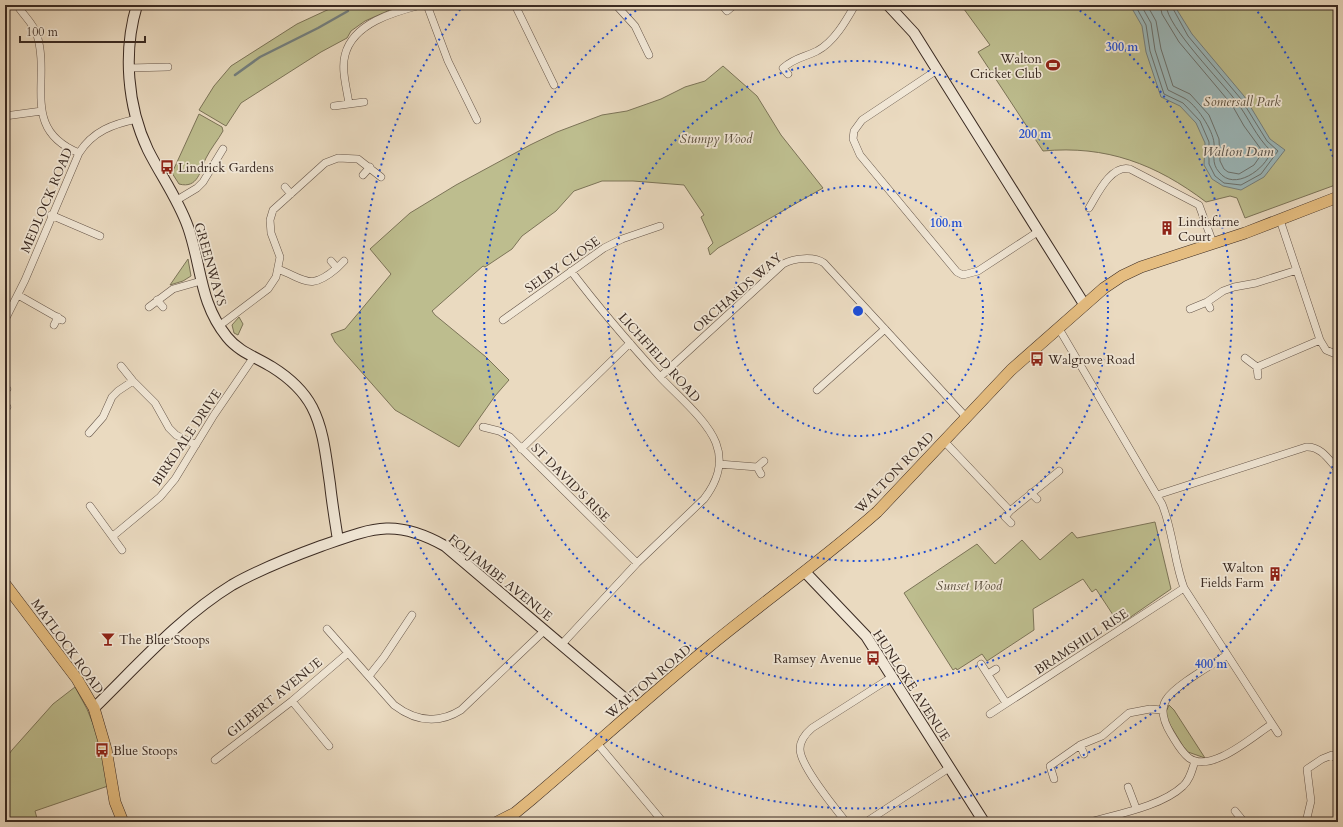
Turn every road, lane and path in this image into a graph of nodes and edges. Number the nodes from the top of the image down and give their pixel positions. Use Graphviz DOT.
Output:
graph roads {
  1 [pos="17,5"];
  2 [pos="137,5"];
  3 [pos="421,5"];
  4 [pos="426,5"];
  5 [pos="515,5"];
  6 [pos="616,5"];
  7 [pos="722,5"];
  8 [pos="854,5"];
  9 [pos="888,5"];
  10 [pos="733,6"];
  11 [pos="649,55"];
  12 [pos="168,67"];
  13 [pos="129,68"];
  14 [pos="937,70"];
  15 [pos="788,74"];
  16 [pos="554,85"];
  17 [pos="364,102"];
  18 [pos="349,104"];
  19 [pos="334,106"];
  20 [pos="42,111"];
  21 [pos="5,116"];
  22 [pos="137,119"];
  23 [pos="477,120"];
  24 [pos="223,149"];
  25 [pos="79,153"];
  26 [pos="370,168"];
  27 [pos="363,175"];
  28 [pos="381,177"];
  29 [pos="285,187"];
  30 [pos="291,194"];
  31 [pos="1338,197"];
  32 [pos="176,200"];
  33 [pos="1089,208"];
  34 [pos="51,215"];
  35 [pos="1280,220"];
  36 [pos="660,226"];
  37 [pos="1039,231"];
  38 [pos="92,241"];
  39 [pos="1214,244"];
  40 [pos="331,261"];
  41 [pos="344,261"];
  42 [pos="337,268"];
  43 [pos="278,269"];
  44 [pos="1297,270"];
  45 [pos="571,271"];
  46 [pos="201,281"];
  47 [pos="18,296"];
  48 [pos="157,300"];
  49 [pos="1084,304"];
  50 [pos="149,307"];
  51 [pos="163,307"];
  52 [pos="1190,309"];
  53 [pos="5,320"];
  54 [pos="503,320"];
  55 [pos="54,325"];
  56 [pos="219,326"];
  57 [pos="1058,327"];
  58 [pos="885,329"];
  59 [pos="1320,340"];
  60 [pos="630,343"];
  61 [pos="1338,355"];
  62 [pos="253,358"];
  63 [pos="1245,358"];
  64 [pos="121,366"];
  65 [pos="1257,367"];
  66 [pos="1258,376"];
  67 [pos="660,377"];
  68 [pos="133,382"];
  69 [pos="817,390"];
  70 [pos="966,417"];
  71 [pos="483,427"];
  72 [pos="89,433"];
  73 [pos="944,441"];
  74 [pos="196,446"];
  75 [pos="521,449"];
  76 [pos="764,461"];
  77 [pos="720,464"];
  78 [pos="757,467"];
  79 [pos="1338,470"];
  80 [pos="1059,471"];
  81 [pos="761,474"];
  82 [pos="1031,493"];
  83 [pos="1157,495"];
  84 [pos="1036,499"];
  85 [pos="90,506"];
  86 [pos="1010,511"];
  87 [pos="1011,523"];
  88 [pos="113,536"];
  89 [pos="338,540"];
  90 [pos="122,550"];
  91 [pos="637,563"];
  92 [pos="805,572"];
  93 [pos="5,584"];
  94 [pos="1184,588"];
  95 [pos="412,615"];
  96 [pos="327,630"];
  97 [pos="545,630"];
  98 [pos="562,644"];
  99 [pos="348,653"];
  100 [pos="1227,655"];
  101 [pos="981,664"];
  102 [pos="996,669"];
  103 [pos="988,674"];
  104 [pos="368,676"];
  105 [pos="892,678"];
  106 [pos="292,701"];
  107 [pos="1006,703"];
  108 [pos="94,708"];
  109 [pos="636,708"];
  110 [pos="1162,710"];
  111 [pos="990,714"];
  112 [pos="1272,724"];
  113 [pos="1278,734"];
  114 [pos="597,743"];
  115 [pos="1080,745"];
  116 [pos="329,746"];
  117 [pos="1084,754"];
  118 [pos="215,760"];
  119 [pos="1338,760"];
  120 [pos="1195,762"];
  121 [pos="949,768"];
  122 [pos="1054,779"];
  123 [pos="1128,787"];
  124 [pos="1136,808"];
  125 [pos="1235,811"];
  126 [pos="123,822"];
  127 [pos="497,822"];
  128 [pos="663,822"];
  129 [pos="846,822"];
  130 [pos="866,822"];
  131 [pos="984,822"];
  132 [pos="1090,822"];
  133 [pos="1244,822"];
  134 [pos="1306,822"];
  1 -- 20 [label="street"];
  2 -- 13 [label="street, GREENWAYS"];
  3 -- 18 [label="street"];
  4 -- 23 [label="street"];
  5 -- 16 [label="street"];
  6 -- 11 [label="street"];
  7 -- 10 [label="street"];
  8 -- 15 [label="street"];
  9 -- 14 [label="street"];
  12 -- 13 [label="street"];
  13 -- 22 [label="street, GREENWAYS"];
  14 -- 37 [label="street"];
  14 -- 37 [label="street"];
  17 -- 18 [label="street"];
  18 -- 19 [label="street"];
  20 -- 21 [label="street"];
  20 -- 25 [label="street"];
  22 -- 25 [label="street, MEDLOCK ROAD"];
  22 -- 32 [label="street, GREENWAYS"];
  24 -- 32 [label="street"];
  25 -- 34 [label="street, MEDLOCK ROAD"];
  26 -- 27 [label="street"];
  26 -- 28 [label="street"];
  26 -- 30 [label="street"];
  29 -- 30 [label="street"];
  30 -- 43 [label="street"];
  31 -- 35 [label="main road, WALTON ROAD"];
  32 -- 46 [label="street, GREENWAYS"];
  33 -- 39 [label="street"];
  34 -- 38 [label="street"];
  34 -- 47 [label="street, MEDLOCK ROAD"];
  35 -- 39 [label="main road, WALTON ROAD"];
  35 -- 44 [label="street"];
  36 -- 45 [label="street, SELBY CLOSE"];
  37 -- 49 [label="street"];
  39 -- 49 [label="main road, WALTON ROAD"];
  40 -- 42 [label="street"];
  41 -- 42 [label="street"];
  42 -- 43 [label="street"];
  43 -- 56 [label="street"];
  44 -- 52 [label="street"];
  44 -- 59 [label="street"];
  45 -- 54 [label="street, SELBY CLOSE"];
  45 -- 60 [label="street, LICHFIELD ROAD"];
  46 -- 48 [label="street"];
  46 -- 56 [label="street, GREENWAYS"];
  47 -- 53 [label="street, MEDLOCK ROAD"];
  47 -- 55 [label="street"];
  48 -- 50 [label="street"];
  48 -- 51 [label="street"];
  49 -- 57 [label="main road, WALTON ROAD"];
  56 -- 62 [label="street, GREENWAYS"];
  57 -- 70 [label="main road, WALTON ROAD"];
  57 -- 83 [label="street"];
  58 -- 67 [label="street, ORCHARDS WAY"];
  58 -- 69 [label="street"];
  58 -- 70 [label="street, ORCHARDS WAY"];
  59 -- 61 [label="street"];
  59 -- 65 [label="street"];
  60 -- 67 [label="street, LICHFIELD ROAD"];
  60 -- 75 [label="street"];
  62 -- 74 [label="street, BIRKDALE DRIVE"];
  62 -- 89 [label="street, GREENWAYS"];
  63 -- 65 [label="street"];
  64 -- 68 [label="street"];
  65 -- 66 [label="street"];
  67 -- 77 [label="street, LICHFIELD ROAD"];
  68 -- 72 [label="street"];
  68 -- 74 [label="street"];
  70 -- 73 [label="main road, WALTON ROAD"];
  71 -- 75 [label="street, ST DAVID'S RISE"];
  73 -- 86 [label="street"];
  73 -- 92 [label="main road, WALTON ROAD"];
  74 -- 88 [label="street, BIRKDALE DRIVE"];
  75 -- 91 [label="street, ST DAVID'S RISE"];
  76 -- 78 [label="street"];
  77 -- 78 [label="street"];
  77 -- 91 [label="street, LICHFIELD ROAD"];
  78 -- 81 [label="street"];
  79 -- 83 [label="street"];
  80 -- 82 [label="street"];
  82 -- 84 [label="street"];
  82 -- 86 [label="street"];
  83 -- 94 [label="street"];
  85 -- 88 [label="street"];
  86 -- 87 [label="street"];
  88 -- 90 [label="street"];
  89 -- 97 [label="street, FOLJAMBE AVENUE"];
  89 -- 108 [label="street, FOLJAMBE AVENUE"];
  91 -- 98 [label="street, LICHFIELD ROAD"];
  92 -- 105 [label="street, HUNLOKE AVENUE"];
  92 -- 109 [label="main road, WALTON ROAD"];
  93 -- 108 [label="main road, MATLOCK ROAD"];
  94 -- 100 [label="street"];
  94 -- 107 [label="street, BRAMSHILL RISE"];
  95 -- 104 [label="street"];
  96 -- 99 [label="street"];
  97 -- 98 [label="street, FOLJAMBE AVENUE"];
  97 -- 104 [label="street"];
  98 -- 109 [label="street, FOLJAMBE AVENUE"];
  99 -- 104 [label="street"];
  99 -- 106 [label="street, GILBERT AVENUE"];
  100 -- 110 [label="street"];
  100 -- 112 [label="street"];
  101 -- 103 [label="street"];
  102 -- 103 [label="street"];
  103 -- 107 [label="street"];
  105 -- 121 [label="street, HUNLOKE AVENUE"];
  105 -- 129 [label="street"];
  106 -- 116 [label="street"];
  106 -- 118 [label="street, GILBERT AVENUE"];
  107 -- 111 [label="street, BRAMSHILL RISE"];
  108 -- 126 [label="main road, MATLOCK ROAD"];
  109 -- 114 [label="main road, WALTON ROAD"];
  110 -- 115 [label="street"];
  110 -- 120 [label="street"];
  112 -- 113 [label="street"];
  112 -- 120 [label="street"];
  114 -- 127 [label="main road, WALTON ROAD"];
  114 -- 128 [label="street"];
  115 -- 117 [label="street"];
  115 -- 122 [label="street"];
  119 -- 134 [label="street"];
  120 -- 124 [label="street"];
  121 -- 130 [label="street"];
  121 -- 131 [label="street, HUNLOKE AVENUE"];
  123 -- 124 [label="street"];
  124 -- 132 [label="street"];
  125 -- 133 [label="street"];
}
